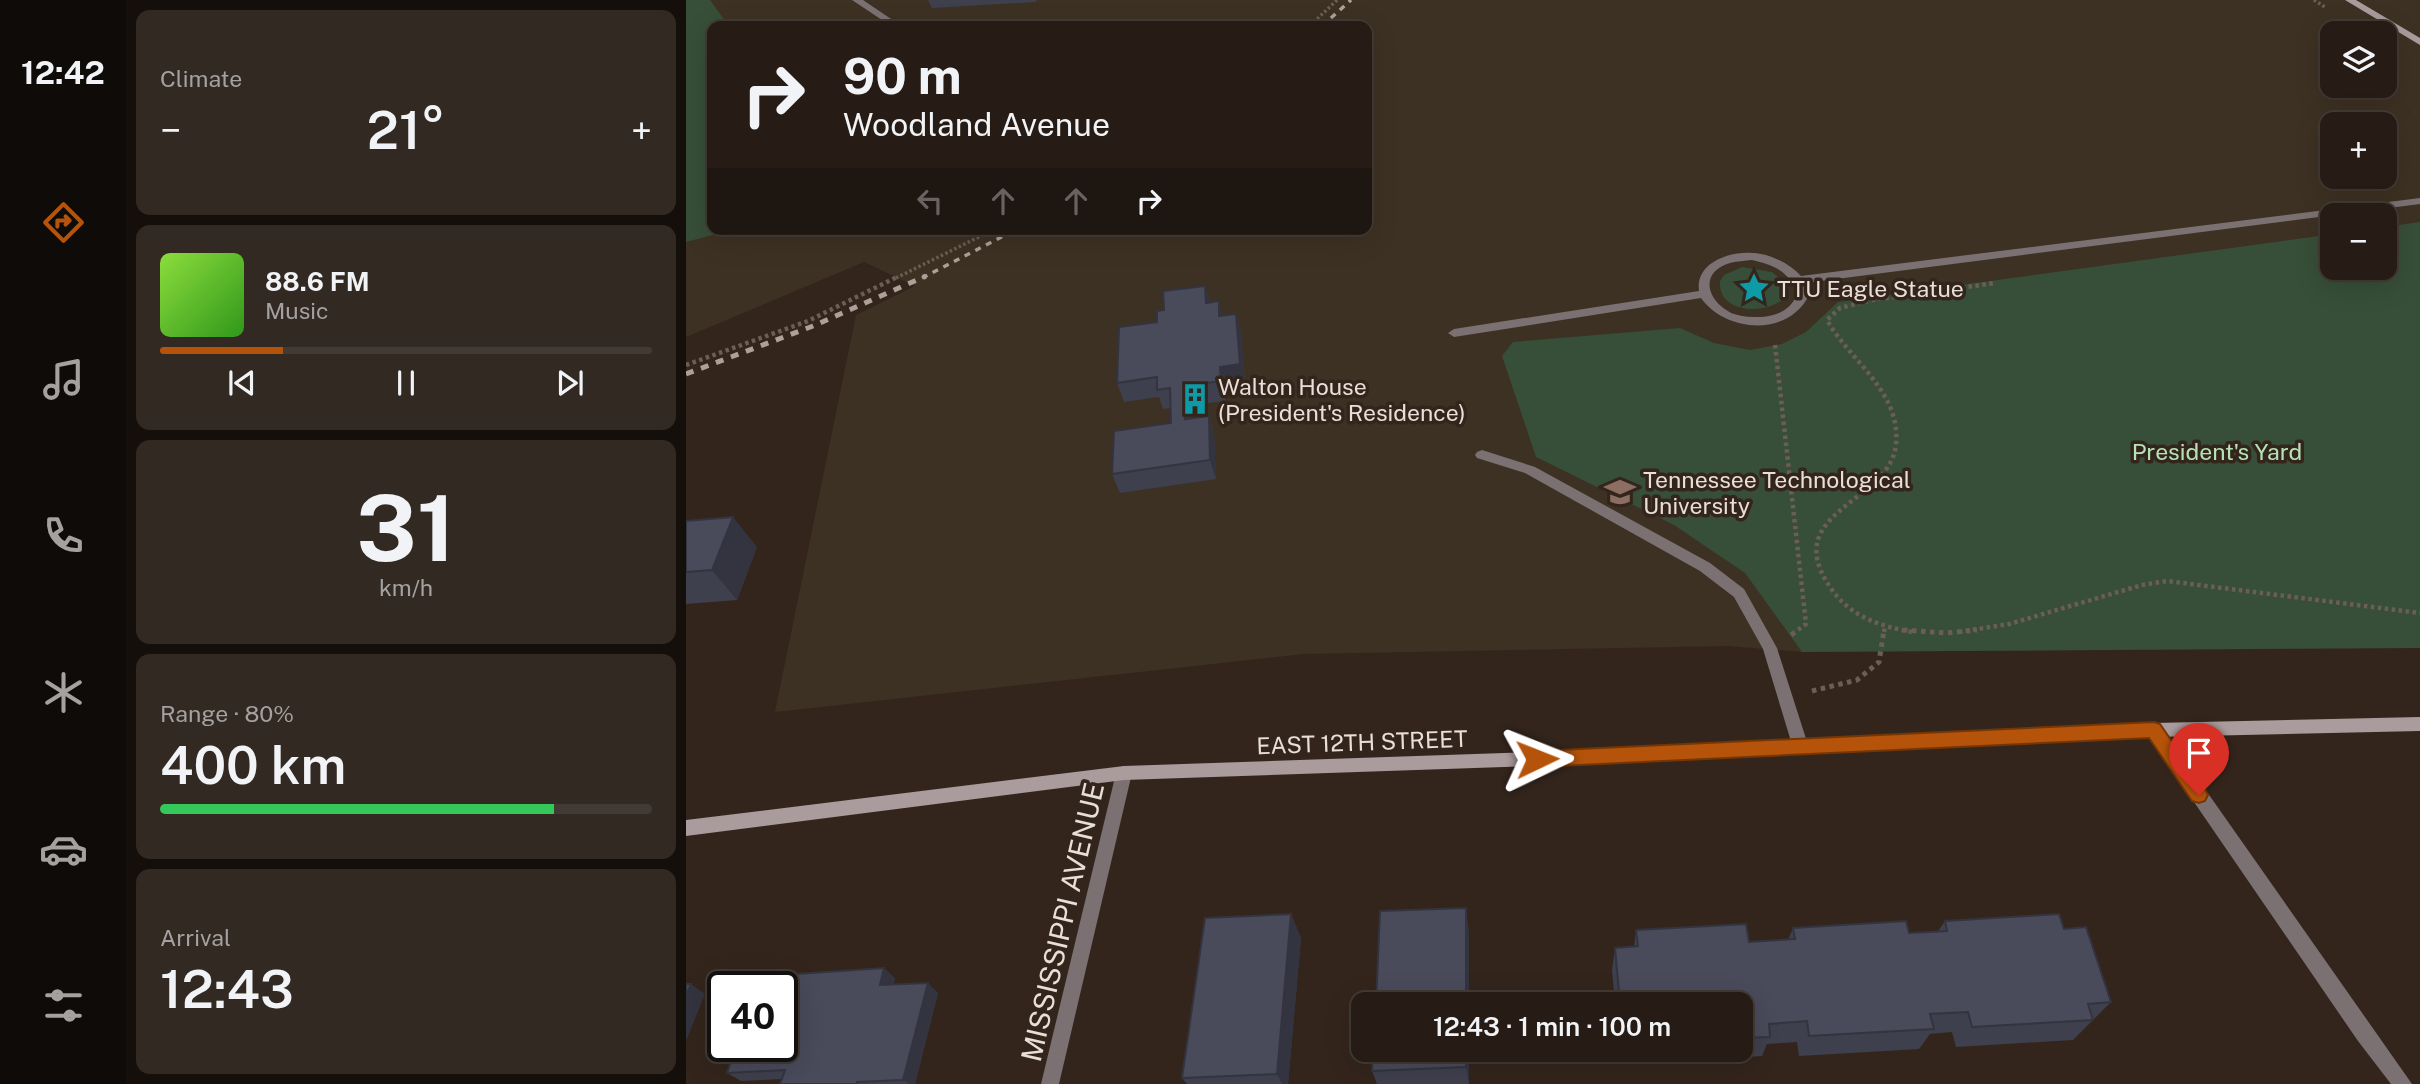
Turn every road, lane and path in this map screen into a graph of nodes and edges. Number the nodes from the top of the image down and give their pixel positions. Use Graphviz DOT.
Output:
graph roads {
  1 [pos="857,0"];
  2 [pos="1337,0"];
  3 [pos="2350,0"];
  4 [pos="889,21"];
  5 [pos="1315,21"];
  6 [pos="2420,42"];
  7 [pos="2420,201"];
  8 [pos="983,235"];
  9 [pos="1799,280"];
  10 [pos="2007,282"];
  11 [pos="1703,295"];
  12 [pos="1770,320"];
  13 [pos="1454,333"];
  14 [pos="686,365"];
  15 [pos="1482,455"];
  16 [pos="2420,613"];
  17 [pos="1885,627"];
  18 [pos="1770,648"];
  19 [pos="1785,695"];
  20 [pos="2420,724"];
  21 [pos="2154,730"];
  22 [pos="1801,748"];
  23 [pos="1124,773"];
  24 [pos="686,828"];
  25 [pos="1050,1084"];
  26 [pos="2403,1084"];
  1 -- 4 [label="street"];
  2 -- 5 [label="path"];
  3 -- 6 [label="street"];
  7 -- 9 [label="street"];
  8 -- 14 [label="path"];
  9 -- 11 [label="street"];
  9 -- 12 [label="street"];
  10 -- 17 [label="path"];
  11 -- 12 [label="street"];
  11 -- 13 [label="street"];
  12 -- 18 [label="path"];
  15 -- 18 [label="street"];
  16 -- 17 [label="path"];
  17 -- 19 [label="path"];
  18 -- 19 [label="street"];
  19 -- 22 [label="street"];
  20 -- 21 [label="street, EAST 12TH STREET"];
  21 -- 22 [label="street, EAST 12TH STREET"];
  21 -- 26 [label="street"];
  22 -- 23 [label="street, EAST 12TH STREET"];
  23 -- 24 [label="street, EAST 12TH STREET"];
  23 -- 25 [label="street, MISSISSIPPI AVENUE"];
}
